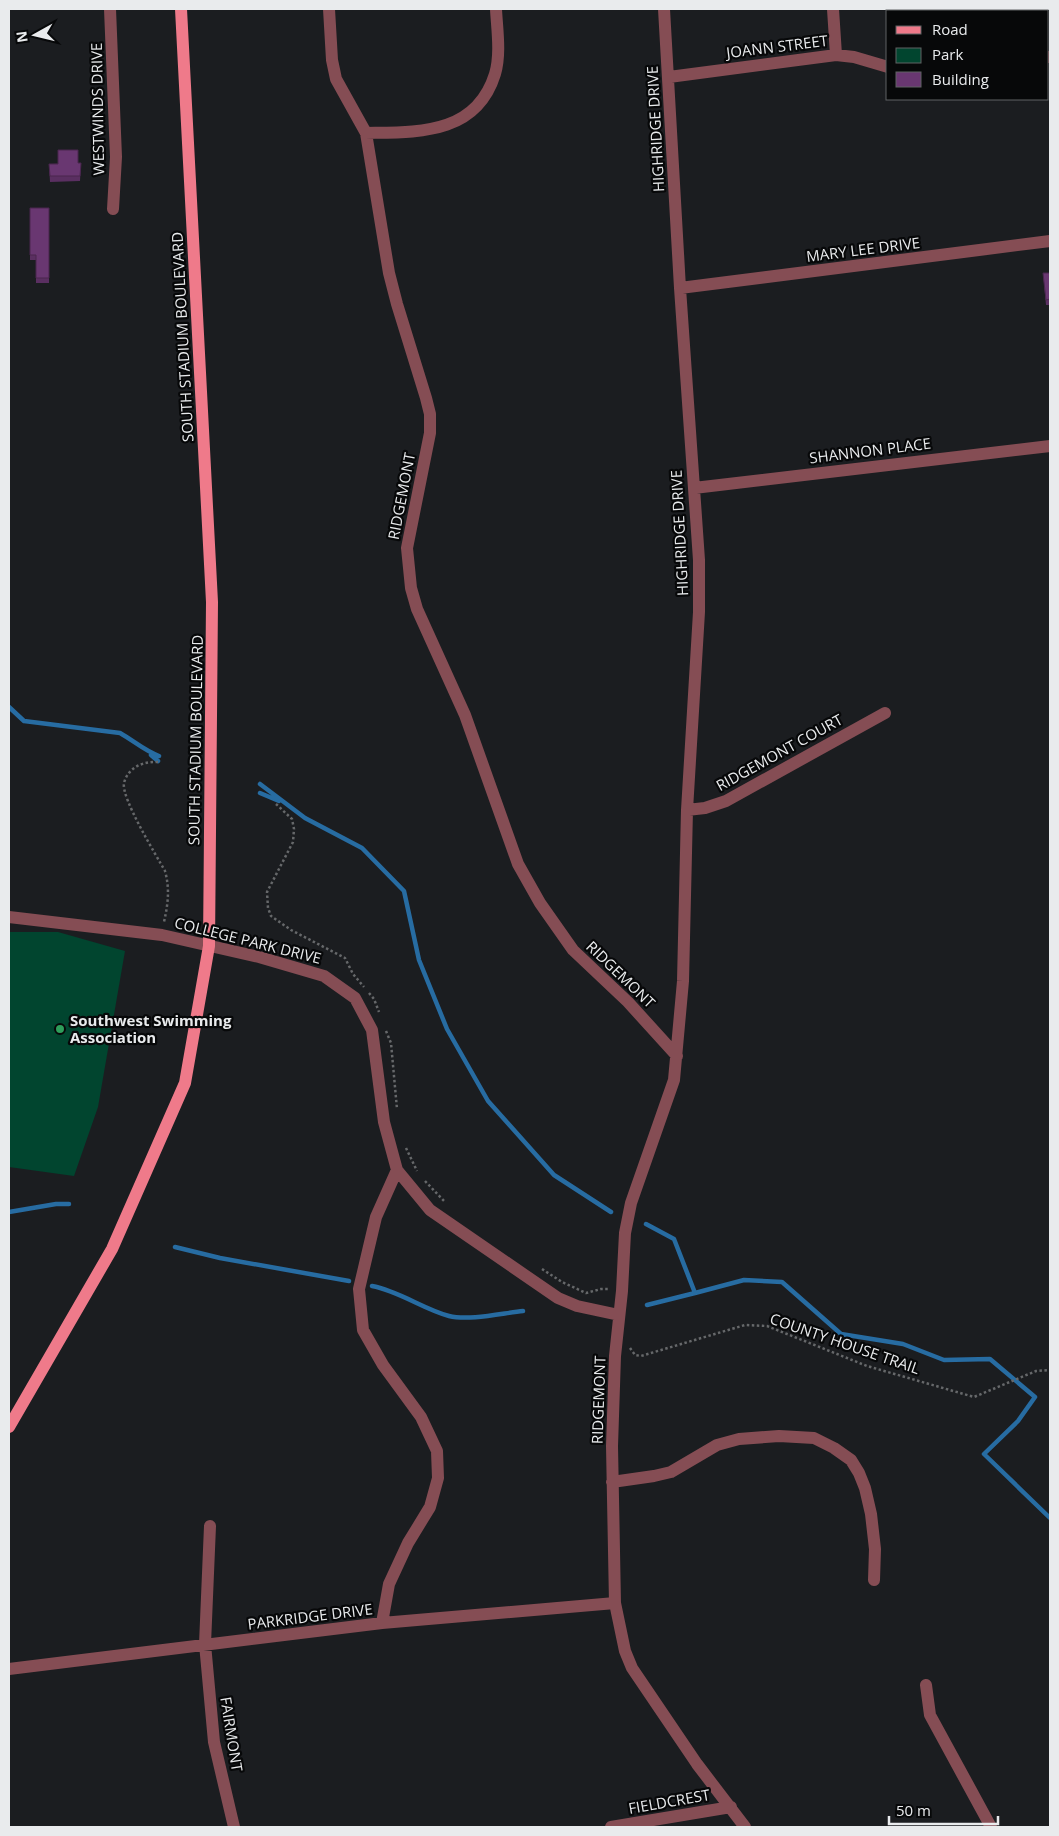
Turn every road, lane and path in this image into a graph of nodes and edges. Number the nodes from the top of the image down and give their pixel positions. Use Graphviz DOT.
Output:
graph roads {
  1 [pos="110,9"];
  2 [pos="181,9"];
  3 [pos="329,9"];
  4 [pos="496,9"];
  5 [pos="664,9"];
  6 [pos="833,9"];
  7 [pos="836,55"];
  8 [pos="886,66"];
  9 [pos="669,77"];
  10 [pos="366,133"];
  11 [pos="113,209"];
  12 [pos="1050,241"];
  13 [pos="680,288"];
  14 [pos="1050,446"];
  15 [pos="694,488"];
  16 [pos="884,712"];
  17 [pos="158,762"];
  18 [pos="276,804"];
  19 [pos="687,810"];
  20 [pos="9,917"];
  21 [pos="162,935"];
  22 [pos="209,946"];
  23 [pos="381,1016"];
  24 [pos="384,1025"];
  25 [pos="677,1056"];
  26 [pos="398,1110"];
  27 [pos="404,1142"];
  28 [pos="397,1170"];
  29 [pos="417,1172"];
  30 [pos="424,1179"];
  31 [pos="450,1209"];
  32 [pos="538,1267"];
  33 [pos="601,1289"];
  34 [pos="619,1316"];
  35 [pos="629,1346"];
  36 [pos="1050,1370"];
  37 [pos="9,1428"];
  38 [pos="612,1482"];
  39 [pos="210,1526"];
  40 [pos="874,1580"];
  41 [pos="615,1603"];
  42 [pos="382,1623"];
  43 [pos="205,1644"];
  44 [pos="9,1669"];
  45 [pos="926,1685"];
  46 [pos="731,1807"];
  47 [pos="234,1827"];
  48 [pos="612,1827"];
  49 [pos="745,1827"];
  50 [pos="992,1827"];
  1 -- 11 [label="street, WESTWINDS DRIVE"];
  2 -- 22 [label="main road, SOUTH STADIUM BOULEVARD"];
  3 -- 10 [label="street, RIDGEMONT"];
  4 -- 10 [label="street"];
  5 -- 9 [label="street, HIGHRIDGE DRIVE"];
  6 -- 7 [label="street"];
  7 -- 8 [label="street, JOANN STREET"];
  7 -- 9 [label="street, JOANN STREET"];
  9 -- 13 [label="street, HIGHRIDGE DRIVE"];
  10 -- 25 [label="street, RIDGEMONT"];
  12 -- 13 [label="street, MARY LEE DRIVE"];
  13 -- 15 [label="street, HIGHRIDGE DRIVE"];
  14 -- 15 [label="street, SHANNON PLACE"];
  15 -- 19 [label="street, HIGHRIDGE DRIVE"];
  16 -- 19 [label="street, RIDGEMONT COURT"];
  17 -- 21 [label="path"];
  18 -- 23 [label="path"];
  19 -- 25 [label="street, HIGHRIDGE DRIVE"];
  20 -- 21 [label="street, COLLEGE PARK DRIVE"];
  21 -- 22 [label="street, COLLEGE PARK DRIVE"];
  22 -- 28 [label="street, COLLEGE PARK DRIVE"];
  22 -- 37 [label="main road, SOUTH STADIUM BOULEVARD"];
  24 -- 26 [label="path"];
  25 -- 34 [label="street, RIDGEMONT"];
  27 -- 29 [label="path"];
  28 -- 34 [label="street, COLLEGE PARK DRIVE"];
  28 -- 42 [label="street"];
  30 -- 31 [label="path"];
  32 -- 33 [label="path"];
  34 -- 38 [label="street, RIDGEMONT"];
  35 -- 36 [label="path, COUNTY HOUSE TRAIL"];
  38 -- 40 [label="street"];
  38 -- 41 [label="street, RIDGEMONT"];
  39 -- 43 [label="street, FAIRMONT"];
  41 -- 42 [label="street, PARKRIDGE DRIVE"];
  41 -- 46 [label="street, RIDGEMONT"];
  42 -- 43 [label="street, PARKRIDGE DRIVE"];
  43 -- 44 [label="street, PARKRIDGE DRIVE"];
  43 -- 47 [label="street, FAIRMONT"];
  45 -- 50 [label="street"];
  46 -- 48 [label="street, FIELDCREST"];
  46 -- 49 [label="street, RIDGEMONT"];
}
